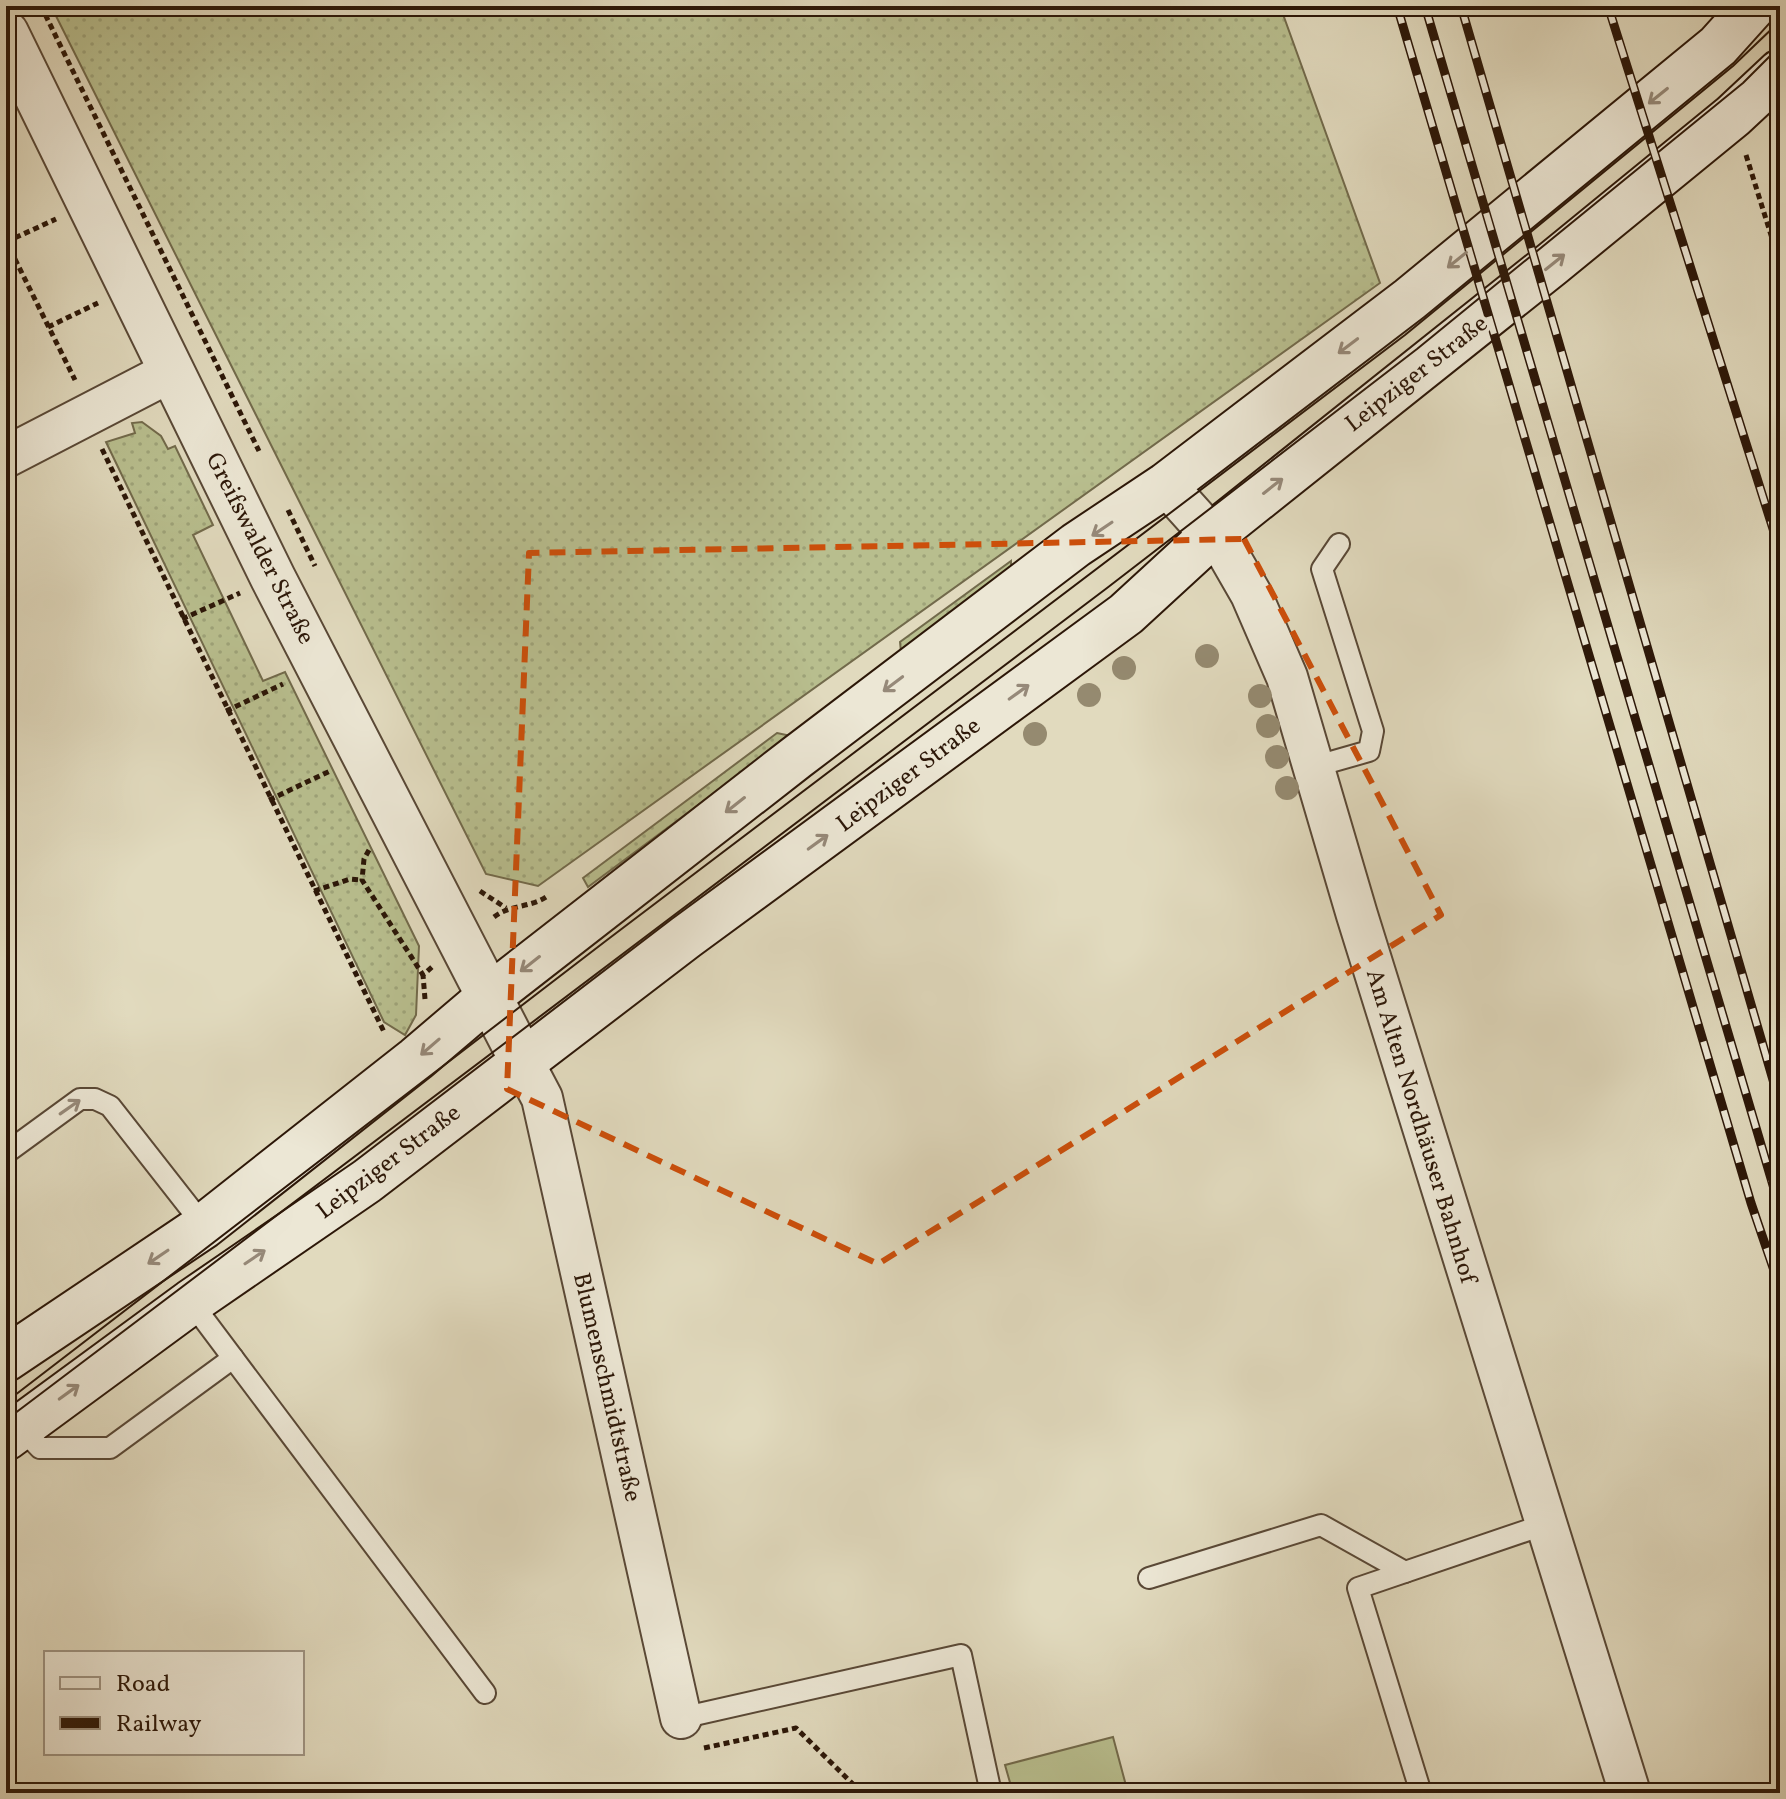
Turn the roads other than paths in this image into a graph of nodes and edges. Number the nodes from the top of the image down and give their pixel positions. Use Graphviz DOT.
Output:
graph roads {
  1 [pos="1754,6"];
  2 [pos="10,53"];
  3 [pos="1780,72"];
  4 [pos="172,371"];
  5 [pos="6,457"];
  6 [pos="1166,485"];
  7 [pos="1212,535"];
  8 [pos="1339,544"];
  9 [pos="1313,767"];
  10 [pos="490,996"];
  11 [pos="522,1060"];
  12 [pos="6,1153"];
  13 [pos="204,1226"];
  14 [pos="191,1302"];
  15 [pos="233,1358"];
  16 [pos="6,1359"];
  17 [pos="13,1433"];
  18 [pos="1546,1524"];
  19 [pos="1405,1572"];
  20 [pos="1149,1578"];
  21 [pos="485,1693"];
  22 [pos="681,1718"];
  23 [pos="991,1793"];
  24 [pos="1421,1793"];
  25 [pos="1630,1793"];
  1 -- 6 [label="main road, one-way"];
  2 -- 4 [label="main road, Greifswalder Straße"];
  7 -- 3 [label="main road, Leipziger Straße, one-way"];
  4 -- 5 [label="street"];
  4 -- 10 [label="main road, Greifswalder Straße"];
  6 -- 7 [label="street, Am Alten Nordhäuser Bahnhof"];
  6 -- 10 [label="main road, one-way"];
  7 -- 9 [label="street, Am Alten Nordhäuser Bahnhof"];
  11 -- 7 [label="main road, Leipziger Straße, one-way"];
  8 -- 9 [label="lane"];
  9 -- 18 [label="street, Am Alten Nordhäuser Bahnhof"];
  10 -- 11 [label="main road, Greifswalder Straße"];
  10 -- 13 [label="main road, one-way"];
  14 -- 11 [label="main road, Leipziger Straße, one-way"];
  11 -- 22 [label="street, Blumenschmidtstraße"];
  12 -- 13 [label="lane, one-way"];
  13 -- 16 [label="main road, one-way"];
  14 -- 15 [label="lane"];
  17 -- 14 [label="main road, Leipziger Straße, one-way"];
  15 -- 17 [label="lane"];
  15 -- 21 [label="lane"];
  18 -- 19 [label="lane"];
  18 -- 25 [label="street, Am Alten Nordhäuser Bahnhof"];
  19 -- 20 [label="lane"];
  19 -- 24 [label="lane"];
  22 -- 23 [label="lane"];
}
